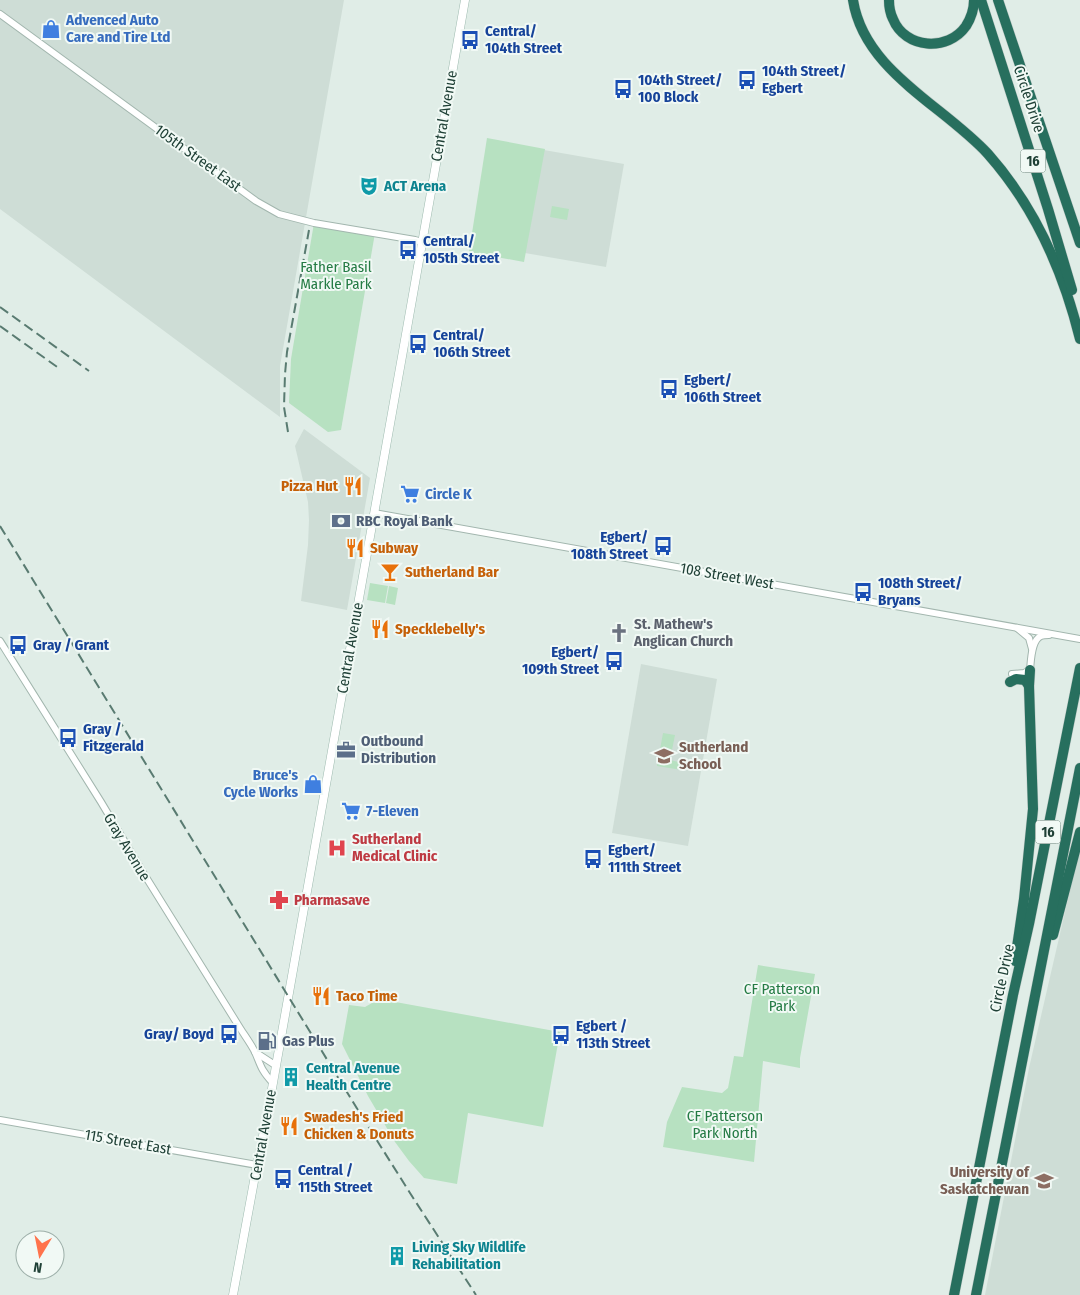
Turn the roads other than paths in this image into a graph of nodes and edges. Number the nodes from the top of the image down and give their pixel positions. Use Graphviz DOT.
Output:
graph roads {
  1 [pos="465,0"];
  2 [pos="853,0"];
  3 [pos="889,0"];
  4 [pos="974,0"];
  5 [pos="982,0"];
  6 [pos="998,0"];
  7 [pos="0,14"];
  8 [pos="422,242"];
  9 [pos="1080,244"];
  10 [pos="1080,323"];
  11 [pos="1080,339"];
  12 [pos="374,514"];
  13 [pos="1017,627"];
  14 [pos="1053,634"];
  15 [pos="1080,638"];
  16 [pos="0,641"];
  17 [pos="1032,651"];
  18 [pos="1080,668"];
  19 [pos="1030,670"];
  20 [pos="1011,678"];
  21 [pos="1029,686"];
  22 [pos="1080,768"];
  23 [pos="1080,832"];
  24 [pos="1013,994"];
  25 [pos="1031,1015"];
  26 [pos="255,1052"];
  27 [pos="275,1065"];
  28 [pos="272,1082"];
  29 [pos="0,1120"];
  30 [pos="257,1165"];
  31 [pos="233,1295"];
  32 [pos="953,1295"];
  33 [pos="976,1295"];
  1 -- 8 [label="main road, Central Avenue"];
  2 -- 11 [label="highway"];
  3 -- 4 [label="highway"];
  5 -- 10 [label="highway, Circle Drive / 16"];
  6 -- 9 [label="highway, Circle Drive / 16"];
  7 -- 8 [label="street, 105th Street East"];
  8 -- 12 [label="main road, Central Avenue"];
  12 -- 13 [label="street, 108 Street West"];
  12 -- 27 [label="main road, Central Avenue"];
  13 -- 14 [label="street, 108 Street West"];
  13 -- 17 [label="street"];
  14 -- 15 [label="street, 108 Street West"];
  14 -- 17 [label="street"];
  16 -- 26 [label="street, Gray Avenue"];
  17 -- 19 [label="street"];
  18 -- 24 [label="highway, Circle Drive / 16"];
  19 -- 20 [label="street"];
  19 -- 21 [label="highway"];
  20 -- 21 [label="highway"];
  21 -- 24 [label="highway"];
  22 -- 25 [label="highway, 16"];
  23 -- 25 [label="highway"];
  24 -- 32 [label="highway, Circle Drive / 16"];
  25 -- 33 [label="highway, 16"];
  26 -- 27 [label="street, Gray Avenue"];
  26 -- 28 [label="street, Gray Avenue"];
  27 -- 28 [label="main road, Central Avenue"];
  28 -- 30 [label="main road, Central Avenue"];
  29 -- 30 [label="street, 115 Street East"];
  30 -- 31 [label="main road, Central Avenue"];
}
